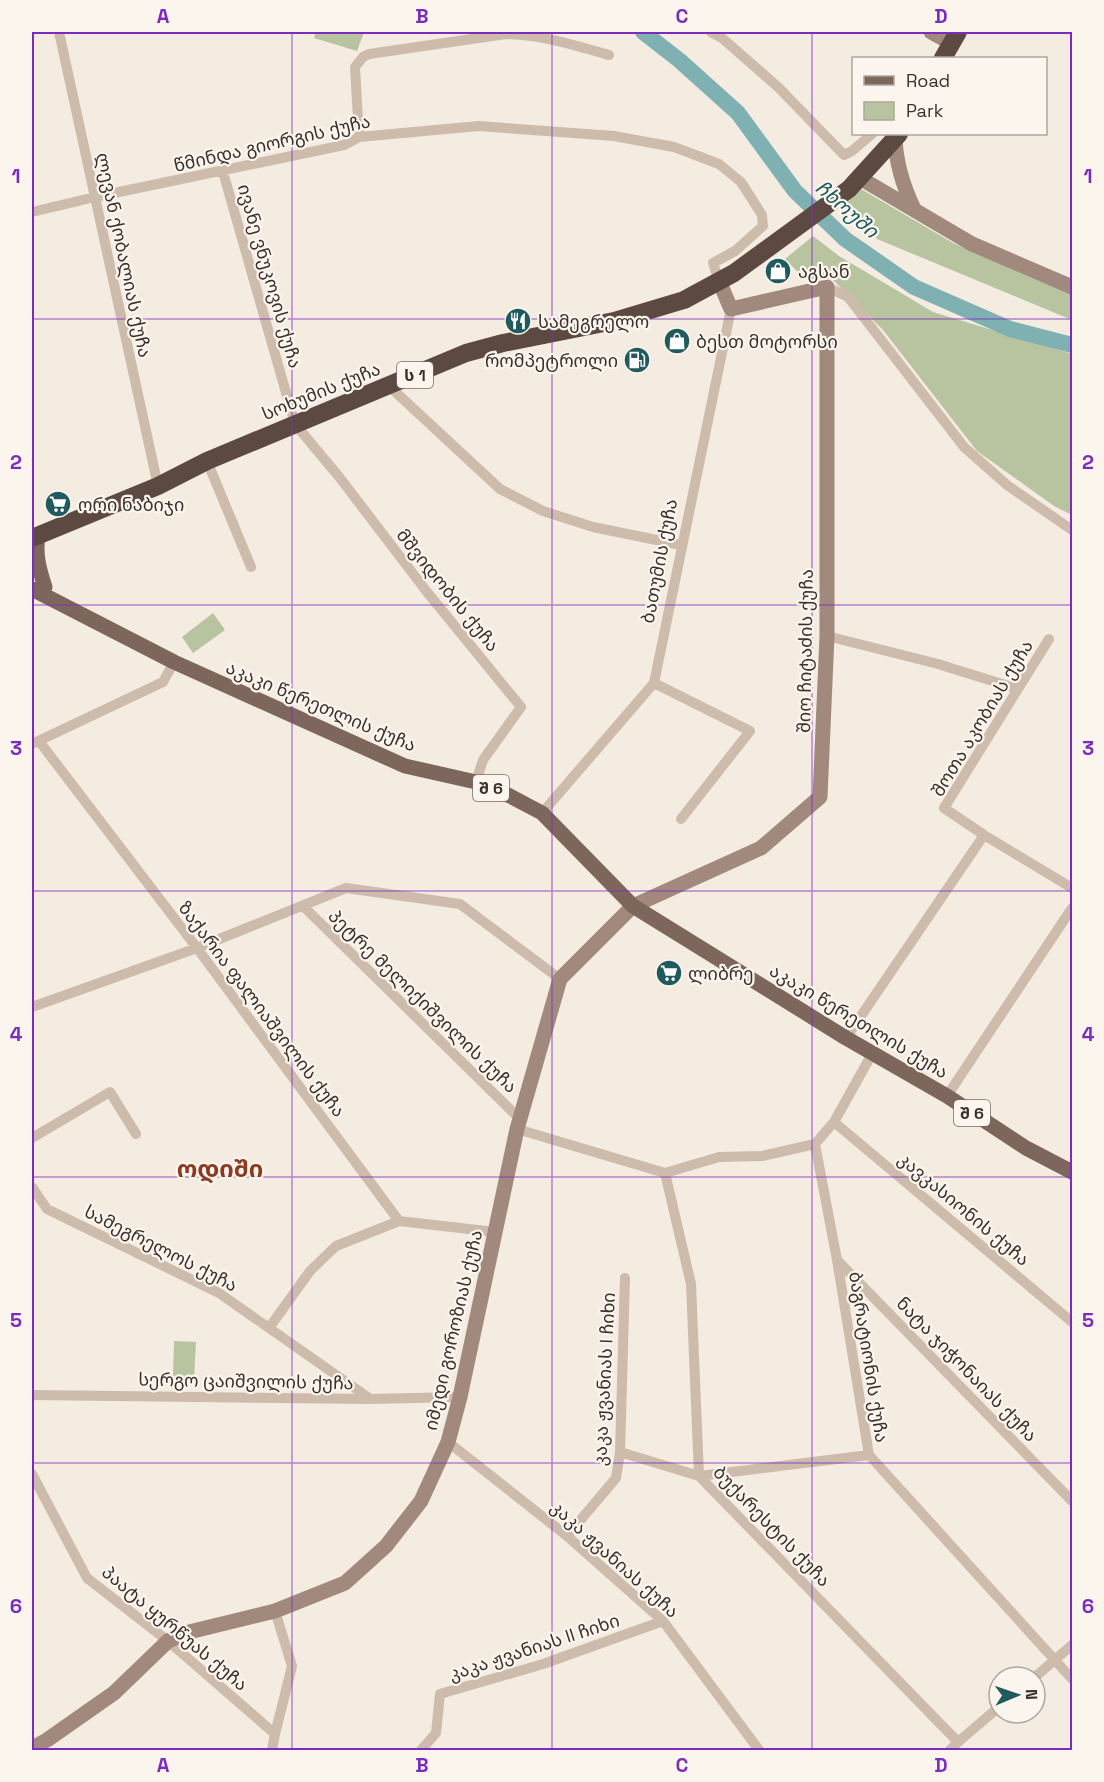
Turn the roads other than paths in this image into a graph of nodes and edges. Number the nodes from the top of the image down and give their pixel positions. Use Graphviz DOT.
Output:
graph roads {
  1 [pos="59,32"];
  2 [pos="711,32"];
  3 [pos="931,32"];
  4 [pos="951,44"];
  5 [pos="609,55"];
  6 [pos="871,135"];
  7 [pos="897,136"];
  8 [pos="359,137"];
  9 [pos="223,172"];
  10 [pos="855,183"];
  11 [pos="95,197"];
  12 [pos="914,209"];
  13 [pos="32,212"];
  14 [pos="727,277"];
  15 [pos="827,287"];
  16 [pos="1072,287"];
  17 [pos="731,309"];
  18 [pos="388,386"];
  19 [pos="295,424"];
  20 [pos="207,461"];
  21 [pos="158,486"];
  22 [pos="1072,530"];
  23 [pos="35,537"];
  24 [pos="681,545"];
  25 [pos="251,567"];
  26 [pos="34,572"];
  27 [pos="827,636"];
  28 [pos="1049,639"];
  29 [pos="174,662"];
  30 [pos="654,682"];
  31 [pos="1018,689"];
  32 [pos="35,742"];
  33 [pos="476,782"];
  34 [pos="542,813"];
  35 [pos="681,819"];
  36 [pos="984,835"];
  37 [pos="1072,888"];
  38 [pos="303,906"];
  39 [pos="633,906"];
  40 [pos="1072,908"];
  41 [pos="197,948"];
  42 [pos="560,979"];
  43 [pos="32,1007"];
  44 [pos="846,1038"];
  45 [pos="873,1052"];
  46 [pos="947,1096"];
  47 [pos="834,1122"];
  48 [pos="519,1124"];
  49 [pos="136,1134"];
  50 [pos="32,1138"];
  51 [pos="815,1144"];
  52 [pos="665,1173"];
  53 [pos="1072,1173"];
  54 [pos="32,1187"];
  55 [pos="399,1221"];
  56 [pos="495,1232"];
  57 [pos="837,1260"];
  58 [pos="625,1278"];
  59 [pos="1072,1322"];
  60 [pos="269,1328"];
  61 [pos="32,1395"];
  62 [pos="460,1397"];
  63 [pos="369,1399"];
  64 [pos="448,1442"];
  65 [pos="620,1452"];
  66 [pos="869,1455"];
  67 [pos="32,1474"];
  68 [pos="699,1476"];
  69 [pos="1072,1501"];
  70 [pos="567,1536"];
  71 [pos="275,1611"];
  72 [pos="663,1621"];
  73 [pos="168,1641"];
  74 [pos="1072,1645"];
  75 [pos="1056,1660"];
  76 [pos="1047,1667"];
  77 [pos="1072,1679"];
  78 [pos="987,1717"];
  79 [pos="275,1734"];
  80 [pos="958,1742"];
  81 [pos="32,1748"];
  82 [pos="272,1750"];
  83 [pos="421,1750"];
  84 [pos="759,1750"];
  85 [pos="950,1750"];
  1 -- 11 [label="street, ლევან ქობალიას ქუჩა"];
  2 -- 6 [label="street"];
  3 -- 4 [label="street"];
  5 -- 8 [label="street"];
  7 -- 10 [label="highway, სოხუმის ქუჩა / ს 1"];
  7 -- 12 [label="street"];
  8 -- 9 [label="street, წმინდა გიორგის ქუჩა"];
  8 -- 14 [label="street, წმინდა გიორგის ქუჩა"];
  9 -- 11 [label="street, წმინდა გიორგის ქუჩა"];
  9 -- 19 [label="street, ივანე ვნუკოვის ქუჩა"];
  10 -- 12 [label="street"];
  10 -- 14 [label="highway, სოხუმის ქუჩა / ს 1"];
  11 -- 13 [label="street, წმინდა გიორგის ქუჩა"];
  11 -- 21 [label="street, ლევან ქობალიას ქუჩა"];
  12 -- 16 [label="street"];
  14 -- 17 [label="street"];
  14 -- 18 [label="highway, სოხუმის ქუჩა / ს 1"];
  15 -- 17 [label="street"];
  15 -- 22 [label="street"];
  15 -- 27 [label="street, შიო ჩიტაძის ქუჩა"];
  17 -- 24 [label="street, ბათუმის ქუჩა"];
  18 -- 19 [label="highway, სოხუმის ქუჩა / ს 1"];
  18 -- 24 [label="street"];
  19 -- 20 [label="highway, სოხუმის ქუჩა / ს 1"];
  19 -- 33 [label="street, მშვიდობის ქუჩა"];
  20 -- 21 [label="highway, სოხუმის ქუჩა / ს 1"];
  20 -- 25 [label="street"];
  21 -- 23 [label="highway, სოხუმის ქუჩა / ს 1"];
  23 -- 26 [label="main road, შ 6"];
  24 -- 30 [label="street, ბათუმის ქუჩა"];
  26 -- 29 [label="main road, აკაკი წერეთლის ქუჩა / შ 6"];
  27 -- 31 [label="street"];
  27 -- 39 [label="street, შიო ჩიტაძის ქუჩა"];
  28 -- 31 [label="street, შოთა აკობიას ქუჩა"];
  29 -- 32 [label="street"];
  29 -- 33 [label="main road, აკაკი წერეთლის ქუჩა / შ 6"];
  30 -- 34 [label="street, ბათუმის ქუჩა"];
  30 -- 35 [label="street"];
  31 -- 36 [label="street, შოთა აკობიას ქუჩა"];
  32 -- 41 [label="street, ზაქარია ფალიაშვილის ქუჩა"];
  33 -- 34 [label="main road, აკაკი წერეთლის ქუჩა / შ 6"];
  34 -- 39 [label="main road, აკაკი წერეთლის ქუჩა / შ 6"];
  36 -- 37 [label="street, შოთა აკობიას ქუჩა"];
  36 -- 44 [label="street"];
  38 -- 41 [label="street"];
  38 -- 42 [label="street"];
  38 -- 48 [label="street, პეტრე მელიქიშვილის ქუჩა"];
  39 -- 42 [label="street, იმედი გოროზიას ქუჩა"];
  39 -- 44 [label="main road, აკაკი წერეთლის ქუჩა / შ 6"];
  40 -- 46 [label="street"];
  41 -- 43 [label="street"];
  41 -- 55 [label="street, ზაქარია ფალიაშვილის ქუჩა"];
  42 -- 48 [label="street, იმედი გოროზიას ქუჩა"];
  44 -- 45 [label="main road, აკაკი წერეთლის ქუჩა / შ 6"];
  45 -- 46 [label="main road, აკაკი წერეთლის ქუჩა / შ 6"];
  45 -- 47 [label="street"];
  46 -- 53 [label="main road, აკაკი წერეთლის ქუჩა / შ 6"];
  47 -- 51 [label="street"];
  47 -- 59 [label="street, კავკასიონის ქუჩა"];
  48 -- 52 [label="street"];
  48 -- 56 [label="street, იმედი გოროზიას ქუჩა"];
  49 -- 50 [label="street"];
  51 -- 52 [label="street"];
  51 -- 57 [label="street, ბაგრატიონის ქუჩა"];
  52 -- 68 [label="street, ბუქარესტის ქუჩა"];
  54 -- 60 [label="street, სამეგრელოს ქუჩა"];
  55 -- 56 [label="street"];
  55 -- 60 [label="street"];
  56 -- 62 [label="street, იმედი გოროზიას ქუჩა"];
  57 -- 66 [label="street, ბაგრატიონის ქუჩა"];
  57 -- 69 [label="street, ნატა ჯიჭონაიას ქუჩა"];
  58 -- 65 [label="street, კაკა ჟვანიას I ჩიხი"];
  60 -- 63 [label="street, სამეგრელოს ქუჩა"];
  61 -- 63 [label="street, სერგო ცაიშვილის ქუჩა"];
  62 -- 63 [label="street, სერგო ცაიშვილის ქუჩა"];
  62 -- 64 [label="street, იმედი გოროზიას ქუჩა"];
  64 -- 70 [label="street, კაკა ჟვანიას ქუჩა"];
  64 -- 71 [label="street, იმედი გოროზიას ქუჩა"];
  65 -- 68 [label="street"];
  65 -- 70 [label="street, კაკა ჟვანიას I ჩიხი"];
  66 -- 68 [label="street"];
  66 -- 75 [label="street, ბაგრატიონის ქუჩა"];
  67 -- 73 [label="street, პაატა ყურწუას ქუჩა"];
  68 -- 80 [label="street, ბუქარესტის ქუჩა"];
  70 -- 72 [label="street, კაკა ჟვანიას ქუჩა"];
  71 -- 73 [label="street, იმედი გოროზიას ქუჩა"];
  71 -- 79 [label="street"];
  72 -- 83 [label="street, კაკა ჟვანიას II ჩიხი"];
  72 -- 84 [label="street, კაკა ჟვანიას ქუჩა"];
  73 -- 79 [label="street, პაატა ყურწუას ქუჩა"];
  73 -- 81 [label="street, იმედი გოროზიას ქუჩა"];
  74 -- 75 [label="street"];
  75 -- 76 [label="street"];
  75 -- 77 [label="street, ბაგრატიონის ქუჩა"];
  78 -- 80 [label="street"];
  79 -- 82 [label="street"];
  80 -- 85 [label="street"];
}
